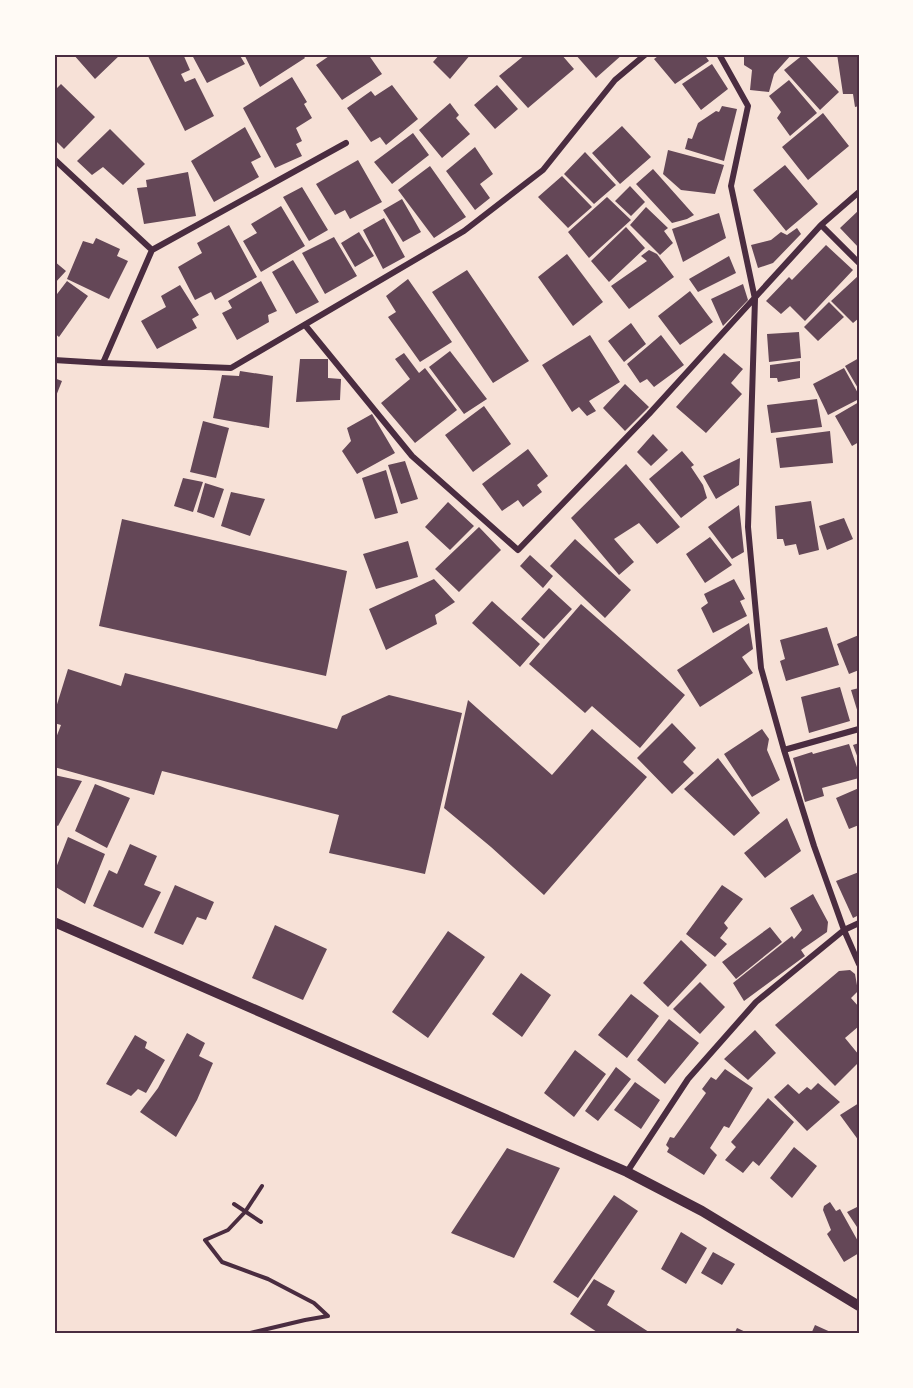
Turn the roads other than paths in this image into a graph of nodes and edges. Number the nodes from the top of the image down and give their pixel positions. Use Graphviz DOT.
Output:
graph roads {
  1 [pos="646,54"];
  2 [pos="719,54"];
  3 [pos="346,143"];
  4 [pos="54,159"];
  5 [pos="859,192"];
  6 [pos="821,225"];
  7 [pos="152,250"];
  8 [pos="859,263"];
  9 [pos="755,299"];
  10 [pos="305,325"];
  11 [pos="54,360"];
  12 [pos="103,363"];
  13 [pos="859,729"];
  14 [pos="784,750"];
  15 [pos="54,922"];
  16 [pos="859,923"];
  17 [pos="844,930"];
  18 [pos="859,964"];
  19 [pos="627,1172"];
  20 [pos="859,1306"];
  1 -- 10 [label="street"];
  2 -- 9 [label="street"];
  3 -- 7 [label="street"];
  4 -- 7 [label="street"];
  5 -- 6 [label="street"];
  6 -- 8 [label="street"];
  6 -- 9 [label="street"];
  7 -- 12 [label="street"];
  9 -- 10 [label="street"];
  9 -- 14 [label="street"];
  10 -- 12 [label="street"];
  11 -- 12 [label="street"];
  13 -- 14 [label="street"];
  14 -- 17 [label="street"];
  15 -- 19 [label="street"];
  16 -- 17 [label="street"];
  17 -- 18 [label="street"];
  17 -- 19 [label="street"];
  19 -- 20 [label="street"];
}
